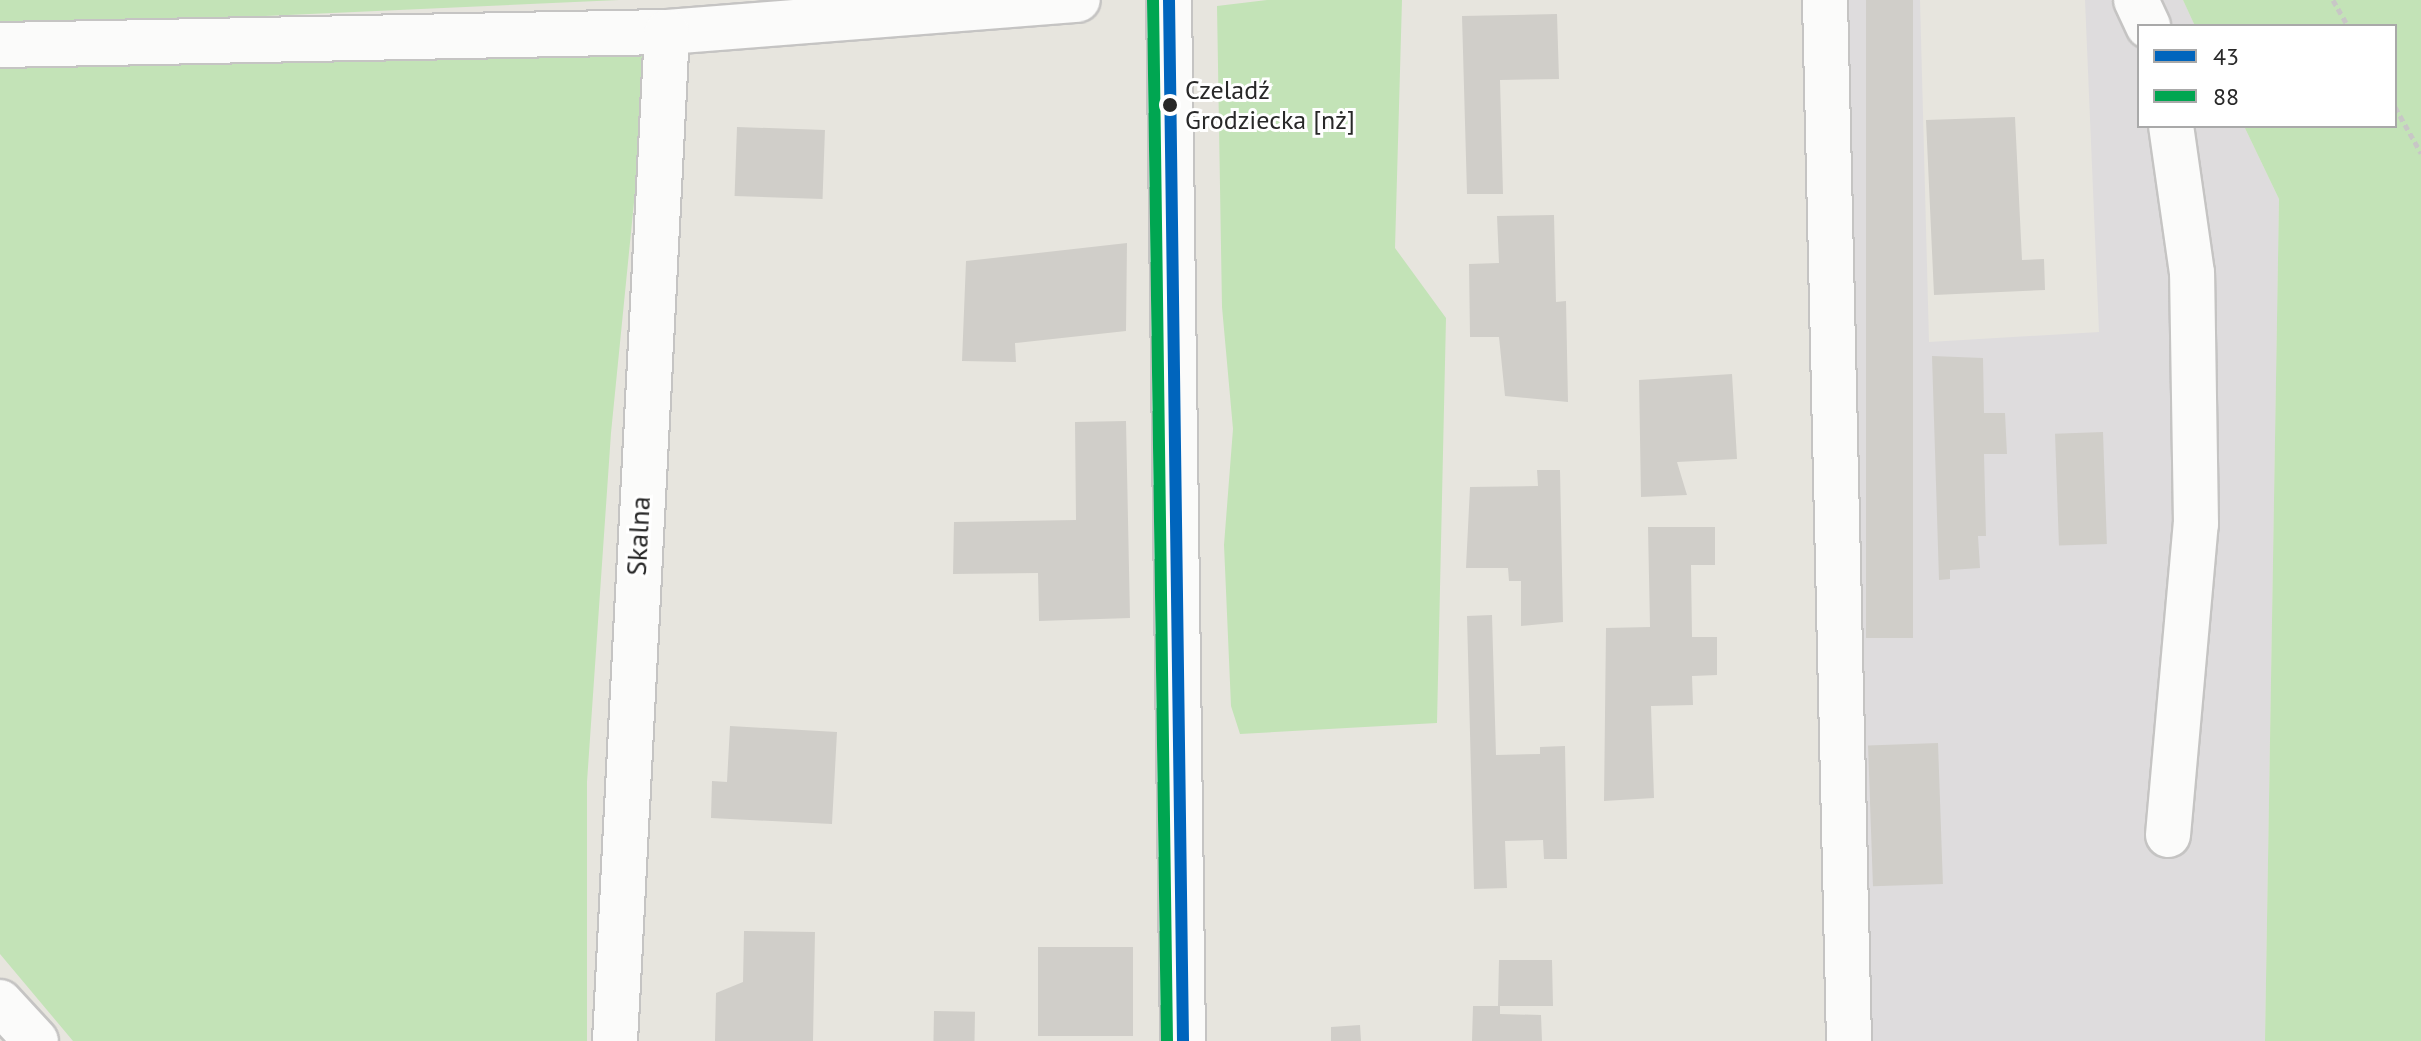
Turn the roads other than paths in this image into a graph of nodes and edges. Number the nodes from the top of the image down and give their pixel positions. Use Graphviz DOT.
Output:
graph roads {
  1 [pos="1078,0"];
  2 [pos="1169,0"];
  3 [pos="1825,0"];
  4 [pos="2136,0"];
  5 [pos="2147,24"];
  6 [pos="667,32"];
  7 [pos="0,45"];
  8 [pos="2171,128"];
  9 [pos="2168,835"];
  10 [pos="0,1002"];
  11 [pos="36,1041"];
  12 [pos="615,1041"];
  13 [pos="1183,1041"];
  14 [pos="1849,1041"];
  1 -- 6 [label="street"];
  2 -- 13 [label="street"];
  3 -- 14 [label="street"];
  4 -- 5 [label="street"];
  6 -- 7 [label="street"];
  6 -- 12 [label="street, Skalna"];
  8 -- 9 [label="street"];
  10 -- 11 [label="street"];
}
